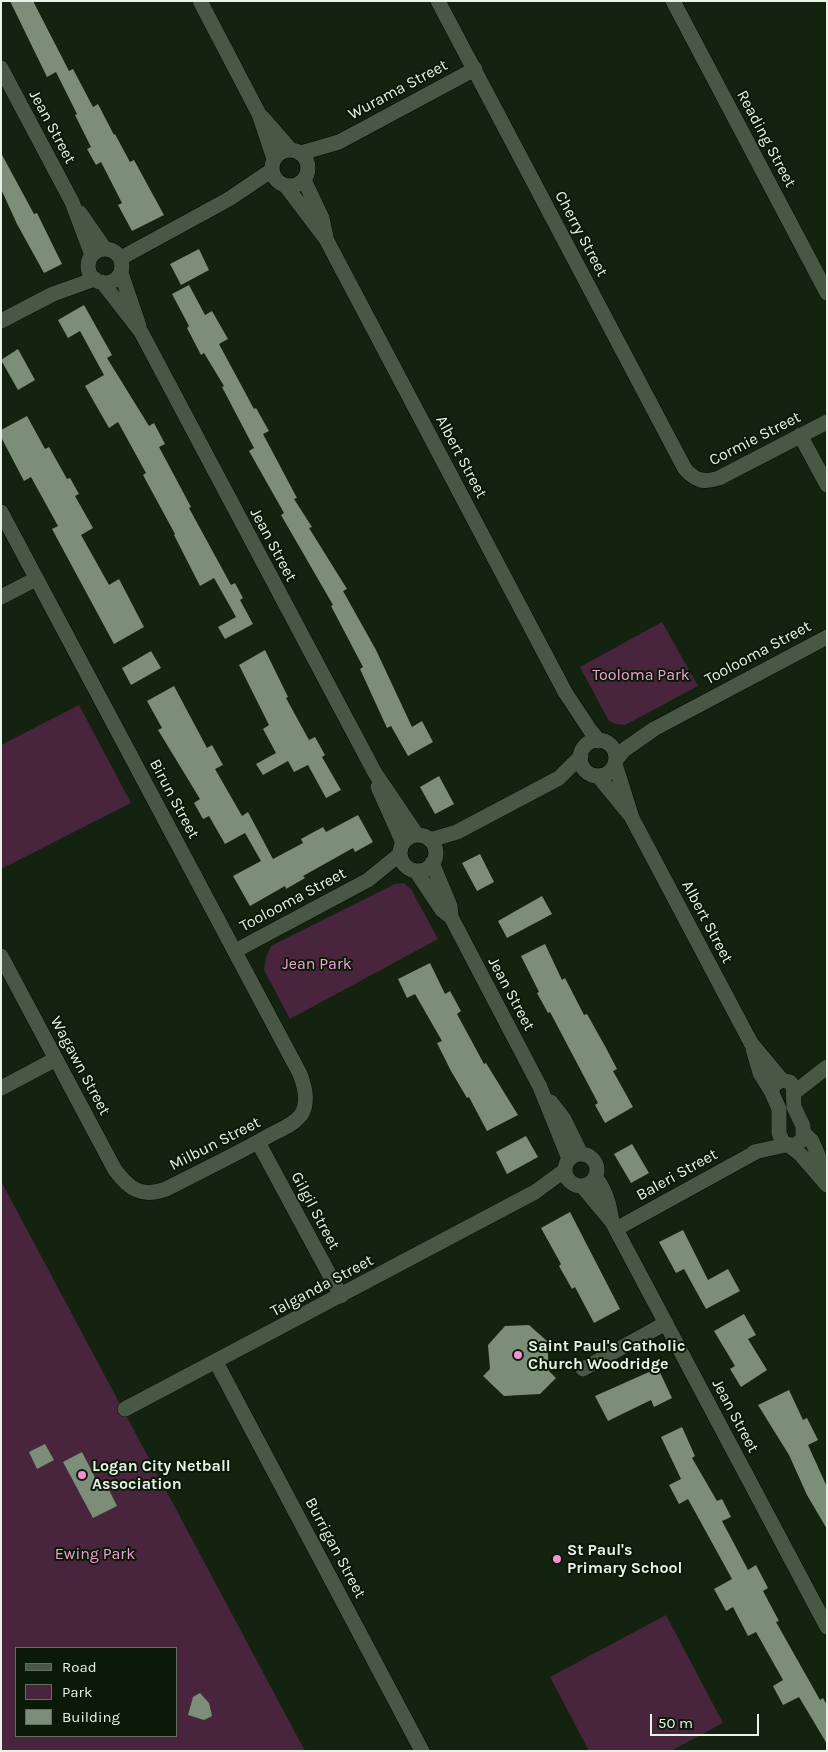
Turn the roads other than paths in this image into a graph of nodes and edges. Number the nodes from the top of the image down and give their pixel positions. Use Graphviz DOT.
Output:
graph roads {
  1 [pos="200,1"];
  2 [pos="438,1"];
  3 [pos="673,1"];
  4 [pos="1,68"];
  5 [pos="475,69"];
  6 [pos="259,114"];
  7 [pos="300,156"];
  8 [pos="277,174"];
  9 [pos="304,180"];
  10 [pos="326,239"];
  11 [pos="121,265"];
  12 [pos="97,267"];
  13 [pos="827,293"];
  14 [pos="1,321"];
  15 [pos="141,332"];
  16 [pos="827,422"];
  17 [pos="800,435"];
  18 [pos="698,480"];
  19 [pos="827,485"];
  20 [pos="1,512"];
  21 [pos="36,579"];
  22 [pos="1,597"];
  23 [pos="827,636"];
  24 [pos="566,692"];
  25 [pos="654,729"];
  26 [pos="604,743"];
  27 [pos="582,753"];
  28 [pos="615,762"];
  29 [pos="375,773"];
  30 [pos="594,775"];
  31 [pos="558,778"];
  32 [pos="632,818"];
  33 [pos="429,848"];
  34 [pos="406,859"];
  35 [pos="451,917"];
  36 [pos="235,951"];
  37 [pos="1,956"];
  38 [pos="751,1043"];
  39 [pos="56,1059"];
  40 [pos="823,1069"];
  41 [pos="789,1085"];
  42 [pos="1,1088"];
  43 [pos="771,1091"];
  44 [pos="305,1106"];
  45 [pos="804,1133"];
  46 [pos="258,1142"];
  47 [pos="785,1142"];
  48 [pos="574,1170"];
  49 [pos="827,1176"];
  50 [pos="595,1177"];
  51 [pos="827,1185"];
  52 [pos="132,1189"];
  53 [pos="614,1225"];
  54 [pos="341,1296"];
  55 [pos="666,1323"];
  56 [pos="216,1362"];
  57 [pos="583,1369"];
  58 [pos="125,1409"];
  59 [pos="827,1627"];
  60 [pos="422,1751"];
  1 -- 6 [label="street, Albert Street"];
  2 -- 5 [label="street, Cherry Street"];
  3 -- 13 [label="street, Reading Street"];
  4 -- 12 [label="street, Jean Street"];
  5 -- 7 [label="street, Wurama Street"];
  5 -- 18 [label="street, Cherry Street"];
  6 -- 7 [label="street, Albert Street"];
  6 -- 8 [label="street, Albert Street"];
  7 -- 8 [label="street"];
  7 -- 9 [label="street"];
  8 -- 9 [label="street"];
  8 -- 10 [label="street, Albert Street"];
  8 -- 11 [label="street"];
  9 -- 10 [label="street, Albert Street"];
  10 -- 24 [label="street, Albert Street"];
  11 -- 12 [label="street"];
  11 -- 12 [label="street"];
  11 -- 15 [label="street, Jean Street"];
  12 -- 14 [label="street"];
  12 -- 15 [label="street, Jean Street"];
  15 -- 29 [label="street, Jean Street"];
  16 -- 17 [label="street, Cormie Street"];
  17 -- 18 [label="street, Cormie Street"];
  17 -- 19 [label="street"];
  20 -- 21 [label="street, Birun Street"];
  21 -- 22 [label="street"];
  21 -- 36 [label="street, Birun Street"];
  23 -- 25 [label="street, Toolooma Street"];
  24 -- 26 [label="street, Albert Street"];
  24 -- 27 [label="street, Albert Street"];
  25 -- 26 [label="street, Toolooma Street"];
  25 -- 28 [label="street, Toolooma Street"];
  26 -- 27 [label="street"];
  26 -- 28 [label="street, Albert Street"];
  27 -- 30 [label="street, Albert Street"];
  27 -- 31 [label="street"];
  28 -- 30 [label="street"];
  28 -- 32 [label="street, Albert Street"];
  29 -- 33 [label="street, Jean Street"];
  29 -- 34 [label="street, Jean Street"];
  30 -- 31 [label="street"];
  30 -- 32 [label="street, Albert Street"];
  31 -- 33 [label="street"];
  32 -- 38 [label="street, Albert Street"];
  33 -- 34 [label="street"];
  33 -- 34 [label="street"];
  33 -- 35 [label="street, Jean Street"];
  34 -- 35 [label="street, Jean Street"];
  34 -- 36 [label="street, Toolooma Street"];
  35 -- 48 [label="street, Jean Street"];
  36 -- 44 [label="street, Birun Street"];
  37 -- 39 [label="street, Wagawn Street"];
  38 -- 41 [label="street, Albert Street"];
  38 -- 43 [label="street, Albert Street"];
  39 -- 42 [label="street"];
  39 -- 52 [label="street, Wagawn Street"];
  40 -- 41 [label="street"];
  41 -- 43 [label="street"];
  41 -- 45 [label="street"];
  43 -- 47 [label="street, Albert Street"];
  44 -- 46 [label="street, Milbun Street"];
  45 -- 47 [label="street"];
  45 -- 49 [label="street"];
  46 -- 52 [label="street, Milbun Street"];
  46 -- 54 [label="street, Gilgil Street"];
  47 -- 51 [label="street"];
  47 -- 53 [label="street, Baleri Street"];
  48 -- 50 [label="street"];
  48 -- 50 [label="street, Jean Street"];
  48 -- 53 [label="street, Jean Street"];
  48 -- 54 [label="street, Talganda Street"];
  50 -- 53 [label="street, Jean Street"];
  53 -- 55 [label="street, Jean Street"];
  54 -- 56 [label="street, Talganda Street"];
  55 -- 57 [label="street"];
  55 -- 59 [label="street, Jean Street"];
  56 -- 58 [label="street, Talganda Street"];
  56 -- 60 [label="street, Burrigan Street"];
}
